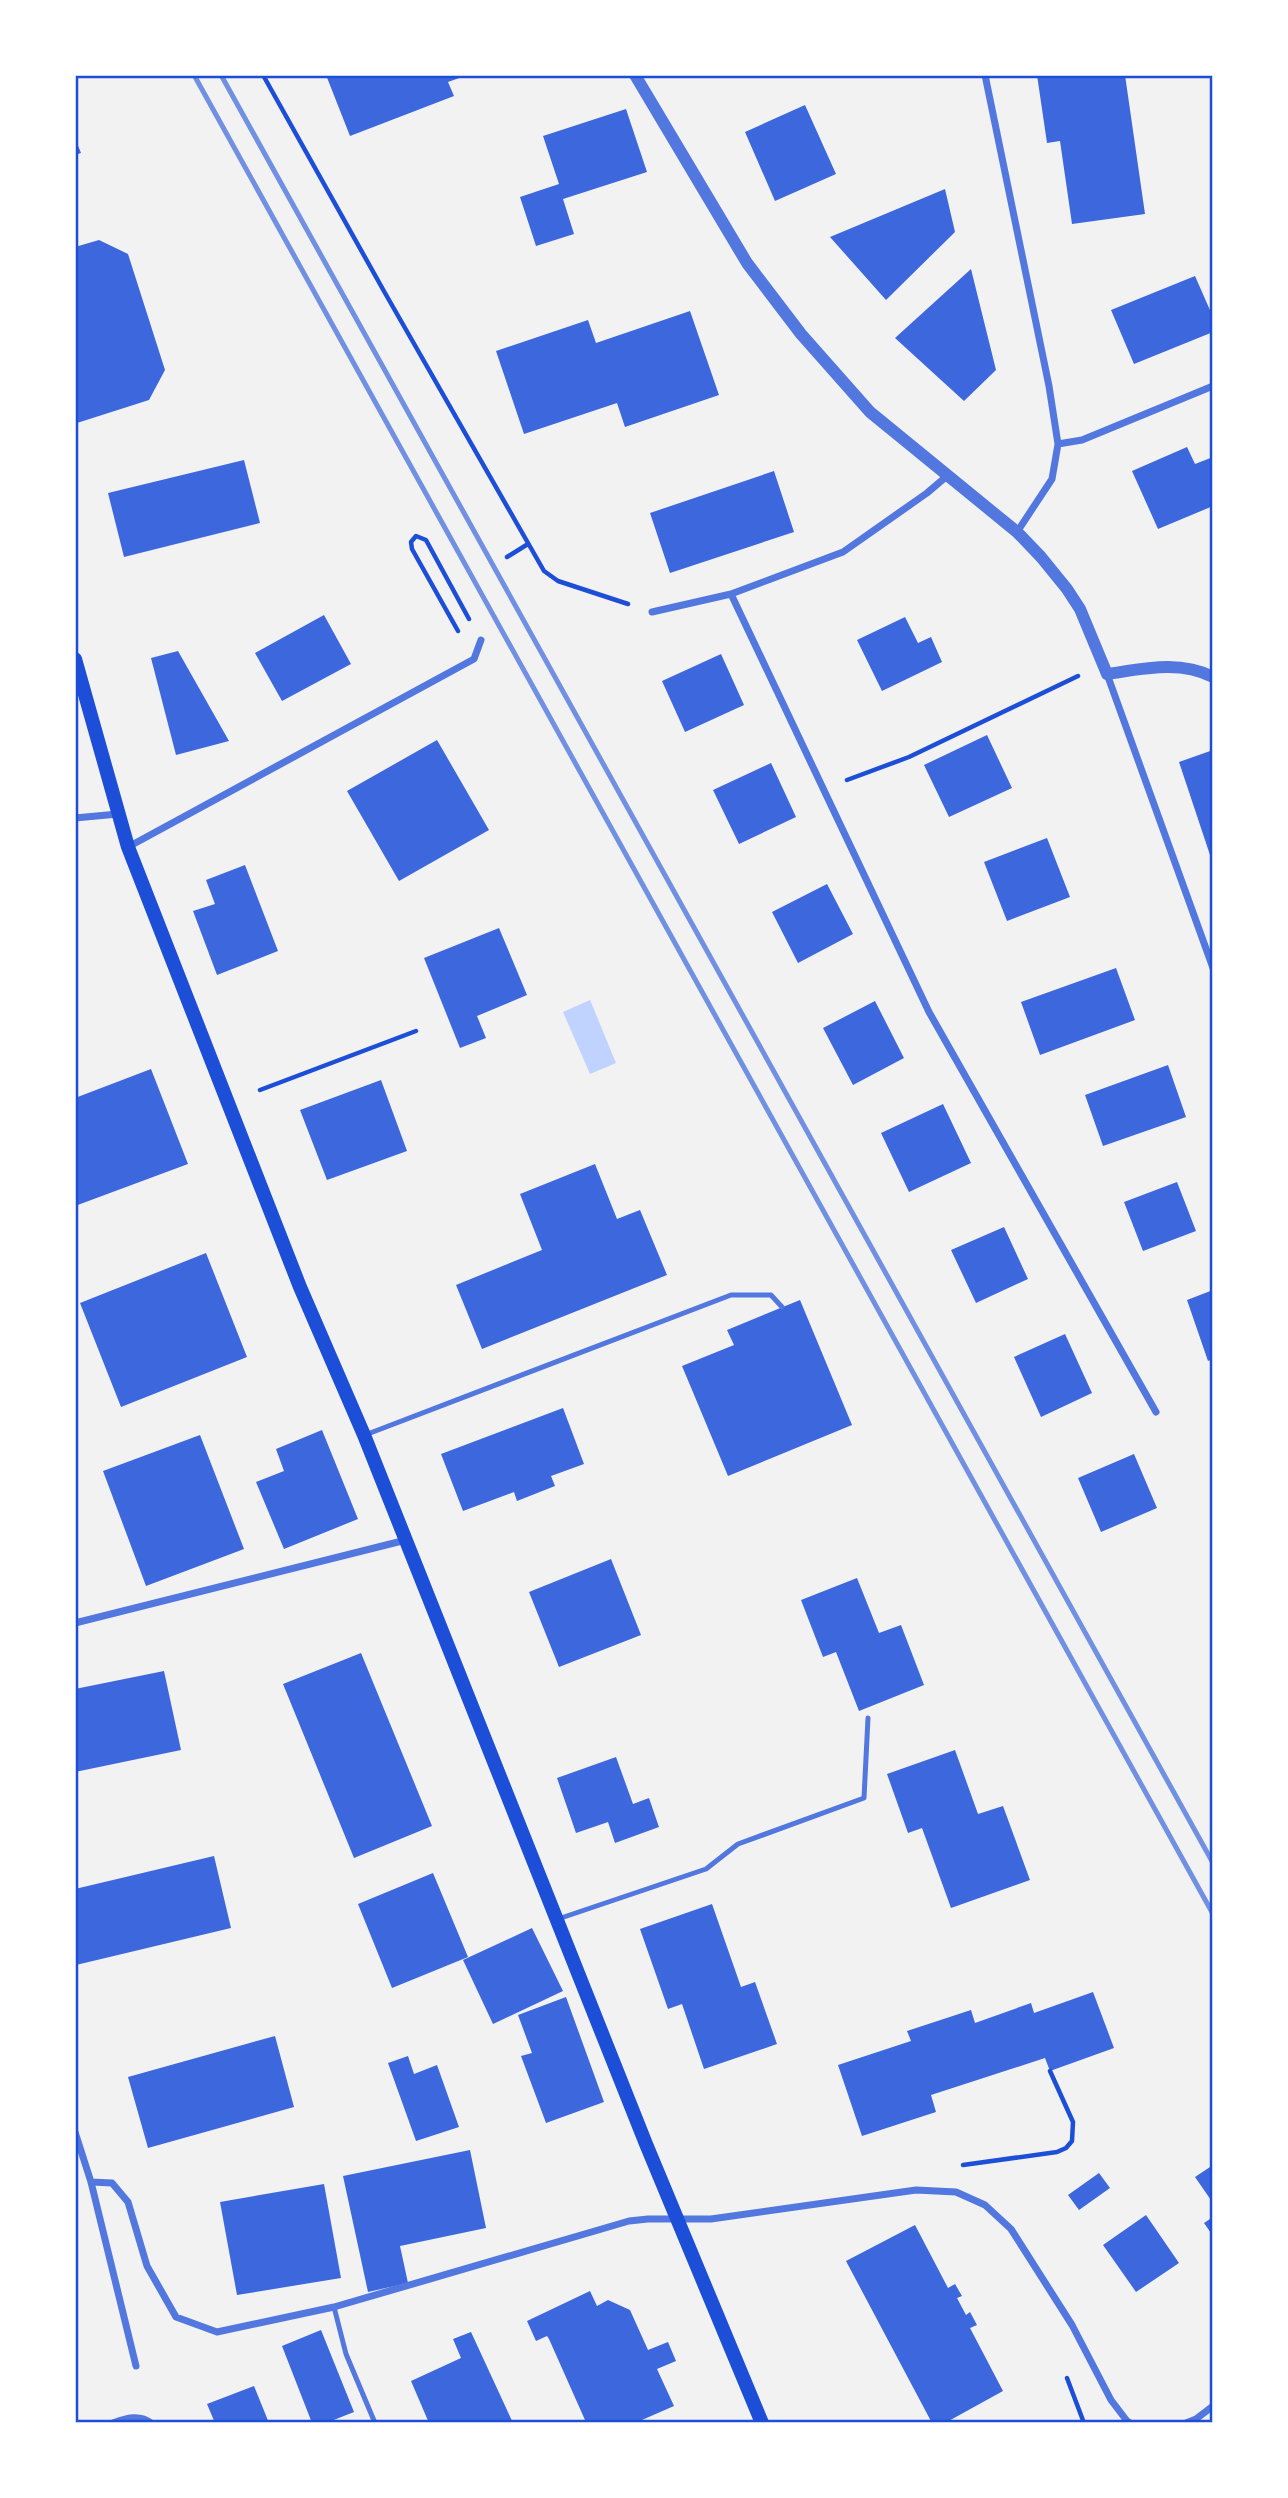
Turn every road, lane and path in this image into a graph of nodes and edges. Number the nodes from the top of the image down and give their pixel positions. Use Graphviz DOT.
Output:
graph roads {
  1 [pos="263,75"];
  2 [pos="635,75"];
  3 [pos="985,75"];
  4 [pos="1213,386"];
  5 [pos="1058,444"];
  6 [pos="947,476"];
  7 [pos="1017,532"];
  8 [pos="528,544"];
  9 [pos="507,557"];
  10 [pos="731,594"];
  11 [pos="652,612"];
  12 [pos="481,640"];
  13 [pos="75,659"];
  14 [pos="474,660"];
  15 [pos="1107,674"];
  16 [pos="1079,676"];
  17 [pos="1213,677"];
  18 [pos="824,789"];
  19 [pos="118,814"];
  20 [pos="75,818"];
  21 [pos="128,847"];
  22 [pos="1213,968"];
  23 [pos="416,1031"];
  24 [pos="260,1090"];
  25 [pos="782,1307"];
  26 [pos="1156,1412"];
  27 [pos="364,1435"];
  28 [pos="406,1539"];
  29 [pos="75,1623"];
  30 [pos="868,1718"];
  31 [pos="558,1919"];
  32 [pos="75,2132"];
  33 [pos="91,2182"];
  34 [pos="677,2219"];
  35 [pos="334,2308"];
  36 [pos="136,2366"];
  37 [pos="1213,2406"];
  38 [pos="150,2421"];
  39 [pos="113,2423"];
  40 [pos="375,2423"];
  41 [pos="762,2423"];
  42 [pos="1130,2423"];
  43 [pos="1186,2423"];
  1 -- 8 [label="path"];
  2 -- 6 [label="street"];
  3 -- 5 [label="street"];
  4 -- 5 [label="street"];
  5 -- 7 [label="street"];
  6 -- 7 [label="street"];
  6 -- 10 [label="street"];
  7 -- 15 [label="street"];
  8 -- 9 [label="path"];
  8 -- 11 [label="path"];
  10 -- 11 [label="street"];
  10 -- 18 [label="street"];
  12 -- 14 [label="street"];
  12 -- 14 [label="path"];
  13 -- 19 [label="main road"];
  14 -- 21 [label="street"];
  15 -- 17 [label="street"];
  15 -- 22 [label="street"];
  16 -- 18 [label="path"];
  18 -- 26 [label="street"];
  19 -- 20 [label="street"];
  19 -- 21 [label="main road"];
  21 -- 27 [label="main road"];
  23 -- 24 [label="path"];
  25 -- 27 [label="lane"];
  27 -- 28 [label="main road"];
  28 -- 29 [label="street"];
  28 -- 31 [label="main road"];
  30 -- 31 [label="lane"];
  31 -- 34 [label="main road"];
  32 -- 33 [label="street"];
  33 -- 35 [label="street"];
  33 -- 36 [label="street"];
  34 -- 35 [label="street"];
  34 -- 41 [label="main road"];
  34 -- 42 [label="street"];
  35 -- 40 [label="lane"];
  37 -- 43 [label="street"];
  38 -- 39 [label="street"];
}
